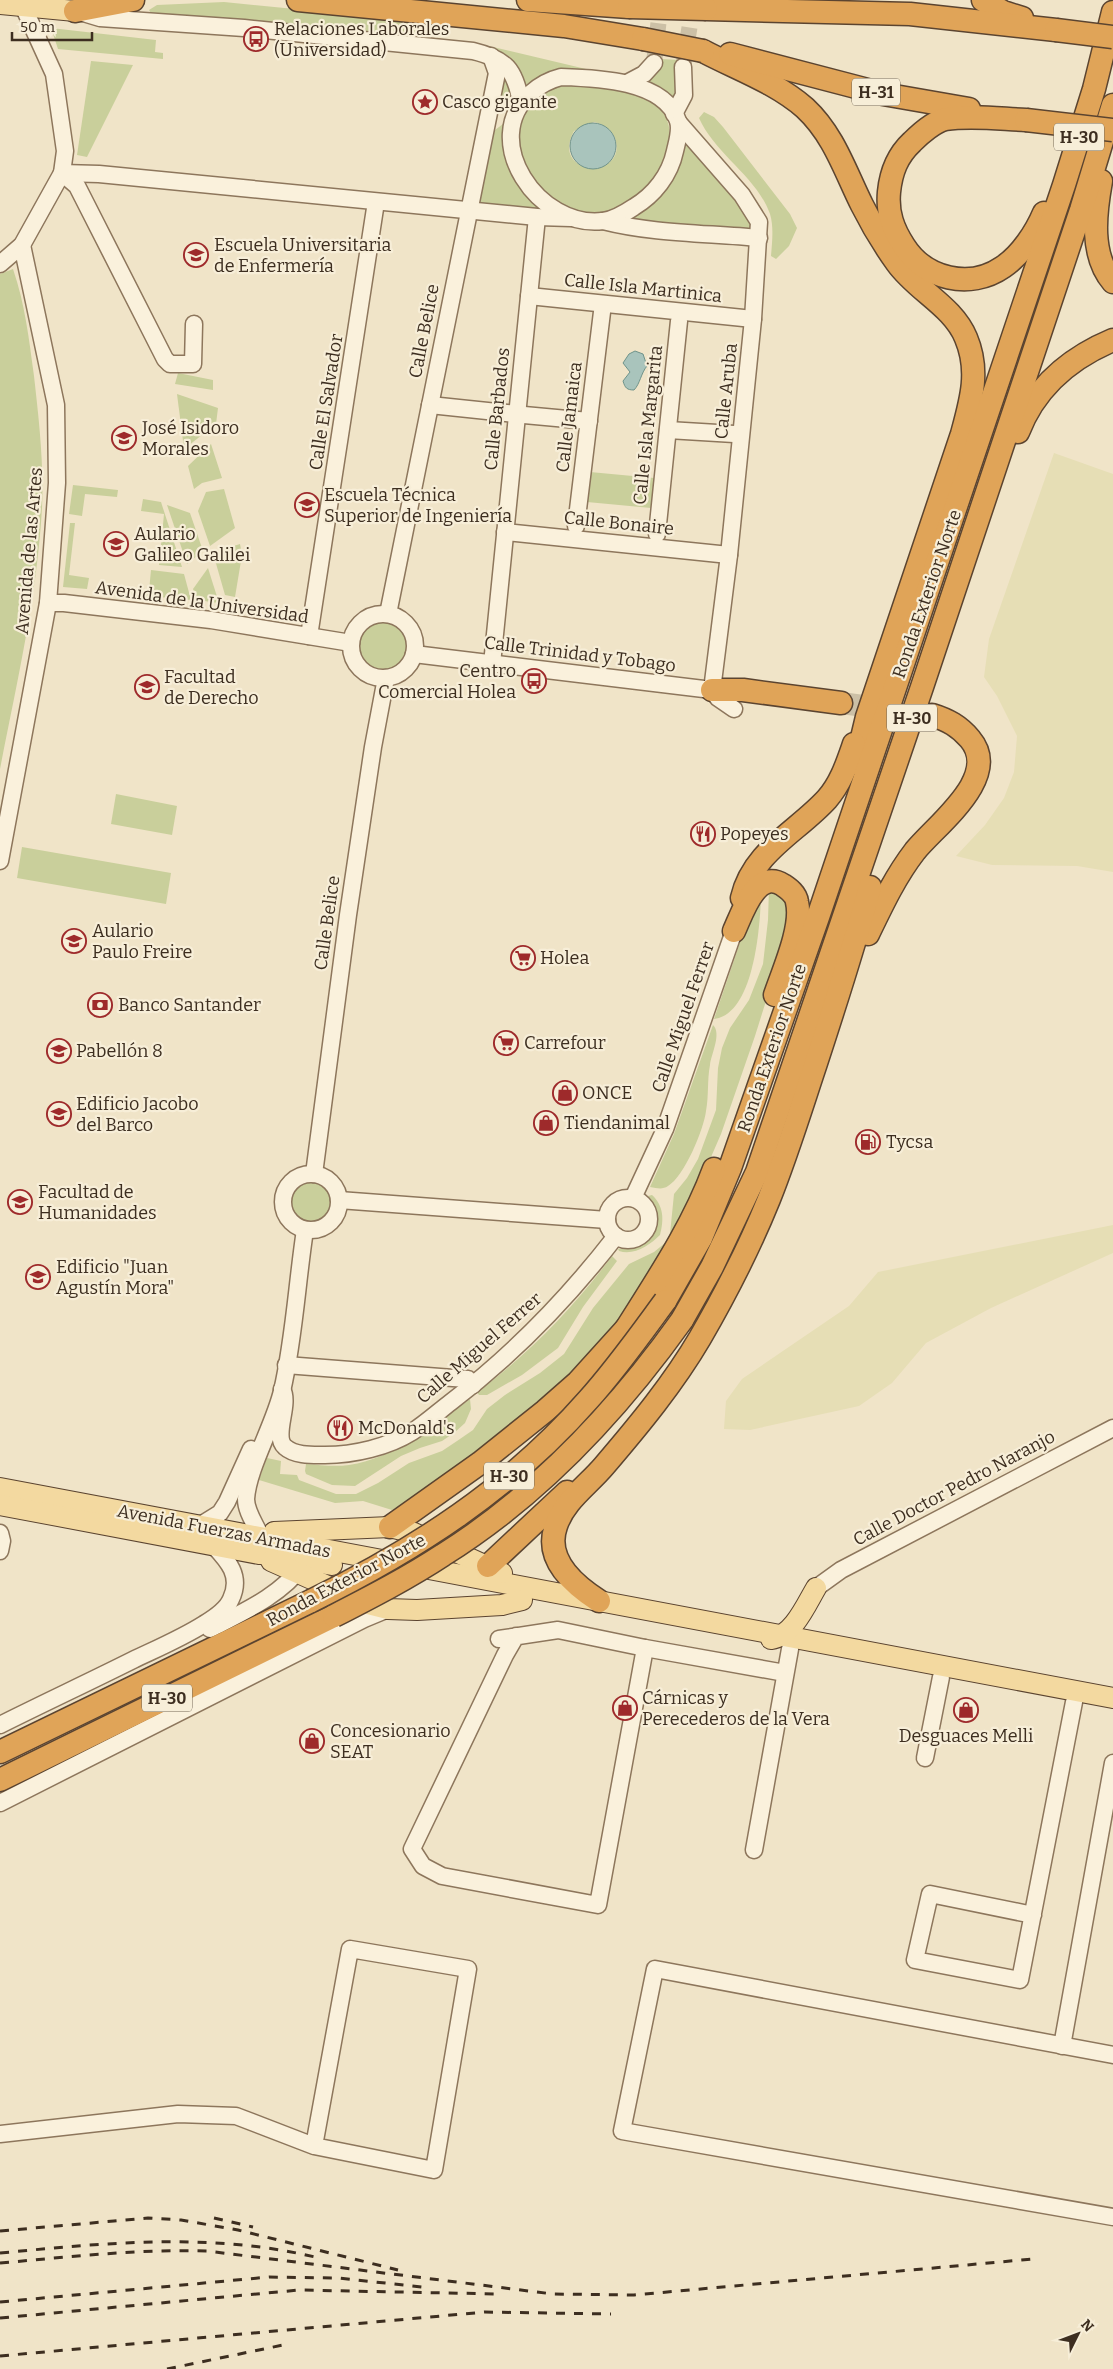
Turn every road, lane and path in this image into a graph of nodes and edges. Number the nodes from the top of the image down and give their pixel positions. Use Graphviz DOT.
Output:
graph roads {
  1 [pos="133,0"];
  2 [pos="298,0"];
  3 [pos="528,0"];
  4 [pos="777,0"];
  5 [pos="983,0"];
  6 [pos="1107,0"];
  7 [pos="22,3"];
  8 [pos="0,4"];
  9 [pos="734,7"];
  10 [pos="75,11"];
  11 [pos="1113,12"];
  12 [pos="1056,30"];
  13 [pos="1108,46"];
  14 [pos="491,56"];
  15 [pos="727,59"];
  16 [pos="654,63"];
  17 [pos="683,67"];
  18 [pos="627,83"];
  19 [pos="1094,89"];
  20 [pos="518,107"];
  21 [pos="1112,117"];
  22 [pos="677,118"];
  23 [pos="1026,120"];
  24 [pos="487,122"];
  25 [pos="62,173"];
  26 [pos="376,202"];
  27 [pos="469,211"];
  28 [pos="537,217"];
  29 [pos="571,218"];
  30 [pos="603,221"];
  31 [pos="1040,222"];
  32 [pos="759,238"];
  33 [pos="22,245"];
  34 [pos="0,264"];
  35 [pos="1113,282"];
  36 [pos="529,296"];
  37 [pos="602,312"];
  38 [pos="753,319"];
  39 [pos="679,321"];
  40 [pos="194,324"];
  41 [pos="1113,340"];
  42 [pos="430,405"];
  43 [pos="520,415"];
  44 [pos="589,421"];
  45 [pos="668,430"];
  46 [pos="734,434"];
  47 [pos="962,434"];
  48 [pos="576,526"];
  49 [pos="505,532"];
  50 [pos="657,534"];
  51 [pos="729,555"];
  52 [pos="965,555"];
  53 [pos="48,603"];
  54 [pos="388,614"];
  55 [pos="309,636"];
  56 [pos="350,643"];
  57 [pos="414,654"];
  58 [pos="492,664"];
  59 [pos="386,678"];
  60 [pos="922,687"];
  61 [pos="712,690"];
  62 [pos="841,703"];
  63 [pos="734,709"];
  64 [pos="932,715"];
  65 [pos="867,717"];
  66 [pos="0,861"];
  67 [pos="818,917"];
  68 [pos="734,931"];
  69 [pos="835,1005"];
  70 [pos="730,1168"];
  71 [pos="314,1174"];
  72 [pos="633,1198"];
  73 [pos="339,1200"];
  74 [pos="607,1220"];
  75 [pos="305,1230"];
  76 [pos="616,1236"];
  77 [pos="626,1329"];
  78 [pos="284,1378"];
  79 [pos="473,1385"];
  80 [pos="1113,1428"];
  81 [pos="617,1448"];
  82 [pos="0,1488"];
  83 [pos="0,1505"];
  84 [pos="199,1526"];
  85 [pos="390,1527"];
  86 [pos="337,1530"];
  87 [pos="0,1533"];
  88 [pos="261,1543"];
  89 [pos="214,1546"];
  90 [pos="0,1551"];
  91 [pos="309,1561"];
  92 [pos="475,1578"];
  93 [pos="816,1588"];
  94 [pos="316,1593"];
  95 [pos="523,1594"];
  96 [pos="598,1601"];
  97 [pos="448,1607"];
  98 [pos="388,1609"];
  99 [pos="638,1615"];
  100 [pos="798,1618"];
  101 [pos="754,1631"];
  102 [pos="516,1636"];
  103 [pos="499,1639"];
  104 [pos="811,1642"];
  105 [pos="168,1643"];
  106 [pos="785,1643"];
  107 [pos="645,1648"];
  108 [pos="892,1656"];
  109 [pos="785,1673"];
  110 [pos="988,1675"];
  111 [pos="941,1677"];
  112 [pos="1044,1685"];
  113 [pos="1110,1700"];
  114 [pos="1074,1702"];
  115 [pos="0,1725"];
  116 [pos="0,1752"];
  117 [pos="925,1758"];
  118 [pos="1113,1763"];
  119 [pos="0,1780"];
  120 [pos="0,1803"];
  121 [pos="754,1850"];
  122 [pos="1033,1915"];
  123 [pos="1062,2046"];
  124 [pos="1113,2055"];
  125 [pos="0,2134"];
  126 [pos="314,2146"];
  127 [pos="1113,2217"];
  1 -- 10 [label="highway"];
  2 -- 15 [label="highway, bridge"];
  3 -- 9 [label="highway, bridge"];
  4 -- 9 [label="highway"];
  5 -- 12 [label="highway"];
  6 -- 13 [label="highway"];
  7 -- 8 [label="main road"];
  7 -- 10 [label="main road"];
  7 -- 25 [label="street"];
  9 -- 12 [label="highway"];
  10 -- 14 [label="street"];
  11 -- 13 [label="highway, Ronda Exterior Norte / H-30"];
  12 -- 13 [label="highway, bridge"];
  13 -- 19 [label="highway, Ronda Exterior Norte / H-30"];
  14 -- 20 [label="street"];
  14 -- 24 [label="street, Calle Belice"];
  15 -- 23 [label="highway, H-31"];
  15 -- 47 [label="highway"];
  16 -- 18 [label="street"];
  17 -- 22 [label="street"];
  18 -- 20 [label="street"];
  18 -- 22 [label="street"];
  19 -- 31 [label="highway"];
  19 -- 67 [label="highway, Ronda Exterior Norte / H-30"];
  20 -- 24 [label="street"];
  20 -- 29 [label="street"];
  21 -- 23 [label="highway, H-31, bridge"];
  21 -- 35 [label="highway"];
  21 -- 52 [label="highway, Ronda Exterior Norte / H-30"];
  22 -- 30 [label="street"];
  22 -- 32 [label="street, Calle Aruba"];
  23 -- 31 [label="highway"];
  24 -- 27 [label="street, Calle Belice"];
  25 -- 26 [label="street"];
  25 -- 33 [label="street"];
  25 -- 40 [label="street"];
  26 -- 27 [label="street"];
  26 -- 55 [label="street, Calle El Salvador"];
  27 -- 28 [label="street"];
  27 -- 42 [label="street, Calle Belice"];
  28 -- 29 [label="street"];
  28 -- 36 [label="street, Calle Barbados"];
  29 -- 30 [label="street"];
  30 -- 32 [label="street"];
  31 -- 47 [label="highway"];
  32 -- 38 [label="street, Calle Aruba"];
  33 -- 34 [label="street"];
  33 -- 53 [label="street, Avenida de las Artes"];
  36 -- 38 [label="street, Calle Isla Martinica"];
  36 -- 43 [label="street, Calle Barbados"];
  37 -- 44 [label="street, Calle Jamaica"];
  38 -- 51 [label="street, Calle Aruba"];
  39 -- 45 [label="street, Calle Isla Margarita"];
  41 -- 52 [label="highway"];
  42 -- 43 [label="street"];
  42 -- 54 [label="street, Calle Belice"];
  43 -- 44 [label="street"];
  43 -- 49 [label="street, Calle Barbados"];
  44 -- 48 [label="street, Calle Jamaica"];
  45 -- 46 [label="street"];
  45 -- 50 [label="street, Calle Isla Margarita"];
  47 -- 65 [label="highway"];
  49 -- 51 [label="street, Calle Bonaire"];
  49 -- 58 [label="street, Calle Barbados"];
  51 -- 61 [label="street, Calle Aruba"];
  52 -- 60 [label="highway, Ronda Exterior Norte / H-30"];
  53 -- 55 [label="street, Avenida de la Universidad"];
  53 -- 66 [label="street, Avenida de las Artes"];
  54 -- 56 [label="street"];
  54 -- 57 [label="street"];
  55 -- 56 [label="street, Avenida de la Universidad"];
  56 -- 59 [label="street"];
  57 -- 58 [label="street, Calle Trinidad y Tobago"];
  57 -- 59 [label="street"];
  58 -- 61 [label="street, Calle Trinidad y Tobago"];
  59 -- 71 [label="street, Calle Belice"];
  60 -- 69 [label="highway"];
  60 -- 119 [label="highway, Ronda Exterior Norte / H-30, bridge"];
  61 -- 62 [label="highway"];
  61 -- 63 [label="street"];
  64 -- 69 [label="highway"];
  65 -- 67 [label="highway"];
  65 -- 68 [label="highway"];
  67 -- 70 [label="highway, Ronda Exterior Norte / H-30"];
  68 -- 72 [label="street, Calle Miguel Ferrer"];
  68 -- 77 [label="highway"];
  69 -- 81 [label="highway"];
  70 -- 77 [label="highway"];
  70 -- 94 [label="highway, Ronda Exterior Norte / H-30, bridge"];
  71 -- 73 [label="street"];
  71 -- 75 [label="street"];
  72 -- 74 [label="street"];
  72 -- 76 [label="street"];
  73 -- 74 [label="street"];
  73 -- 75 [label="street"];
  74 -- 76 [label="street"];
  75 -- 78 [label="street"];
  76 -- 79 [label="street, Calle Miguel Ferrer"];
  77 -- 85 [label="highway"];
  78 -- 79 [label="street"];
  78 -- 79 [label="street, Calle Miguel Ferrer"];
  78 -- 84 [label="street"];
  78 -- 88 [label="street"];
  80 -- 93 [label="street, Calle Doctor Pedro Naranjo"];
  81 -- 92 [label="highway"];
  81 -- 96 [label="highway"];
  82 -- 84 [label="main road, Avenida Fuerzas Armadas"];
  83 -- 89 [label="main road, Avenida Fuerzas Armadas"];
  84 -- 88 [label="main road, Avenida Fuerzas Armadas"];
  85 -- 86 [label="main road"];
  85 -- 92 [label="main road"];
  86 -- 88 [label="main road"];
  86 -- 91 [label="main road"];
  87 -- 90 [label="street"];
  88 -- 89 [label="main road, Avenida Fuerzas Armadas"];
  88 -- 91 [label="main road, Avenida Fuerzas Armadas"];
  88 -- 91 [label="main road"];
  89 -- 105 [label="street"];
  91 -- 92 [label="main road, Avenida Fuerzas Armadas"];
  91 -- 94 [label="main road"];
  91 -- 105 [label="street"];
  92 -- 95 [label="main road"];
  92 -- 95 [label="main road"];
  92 -- 97 [label="main road"];
  93 -- 100 [label="main road"];
  93 -- 101 [label="main road"];
  94 -- 98 [label="main road"];
  94 -- 116 [label="highway, Ronda Exterior Norte / H-30"];
  95 -- 96 [label="main road"];
  95 -- 97 [label="main road"];
  95 -- 99 [label="main road"];
  96 -- 99 [label="main road"];
  97 -- 98 [label="main road"];
  98 -- 120 [label="street"];
  99 -- 101 [label="main road"];
  99 -- 106 [label="main road"];
  100 -- 104 [label="main road"];
  100 -- 106 [label="main road"];
  101 -- 106 [label="main road"];
  102 -- 103 [label="street"];
  102 -- 107 [label="street"];
  102 -- 107 [label="street"];
  104 -- 106 [label="main road"];
  104 -- 108 [label="main road"];
  105 -- 115 [label="street"];
  106 -- 109 [label="street"];
  106 -- 111 [label="main road"];
  107 -- 109 [label="street"];
  108 -- 110 [label="main road"];
  108 -- 111 [label="main road"];
  109 -- 121 [label="street"];
  110 -- 111 [label="main road"];
  110 -- 112 [label="main road"];
  111 -- 114 [label="main road"];
  111 -- 117 [label="street"];
  112 -- 113 [label="main road"];
  112 -- 114 [label="main road"];
  113 -- 114 [label="main road"];
  114 -- 122 [label="street"];
  118 -- 123 [label="street"];
  122 -- 122 [label="street"];
  123 -- 124 [label="street"];
  123 -- 127 [label="street"];
  125 -- 126 [label="street"];
  126 -- 126 [label="street"];
}
